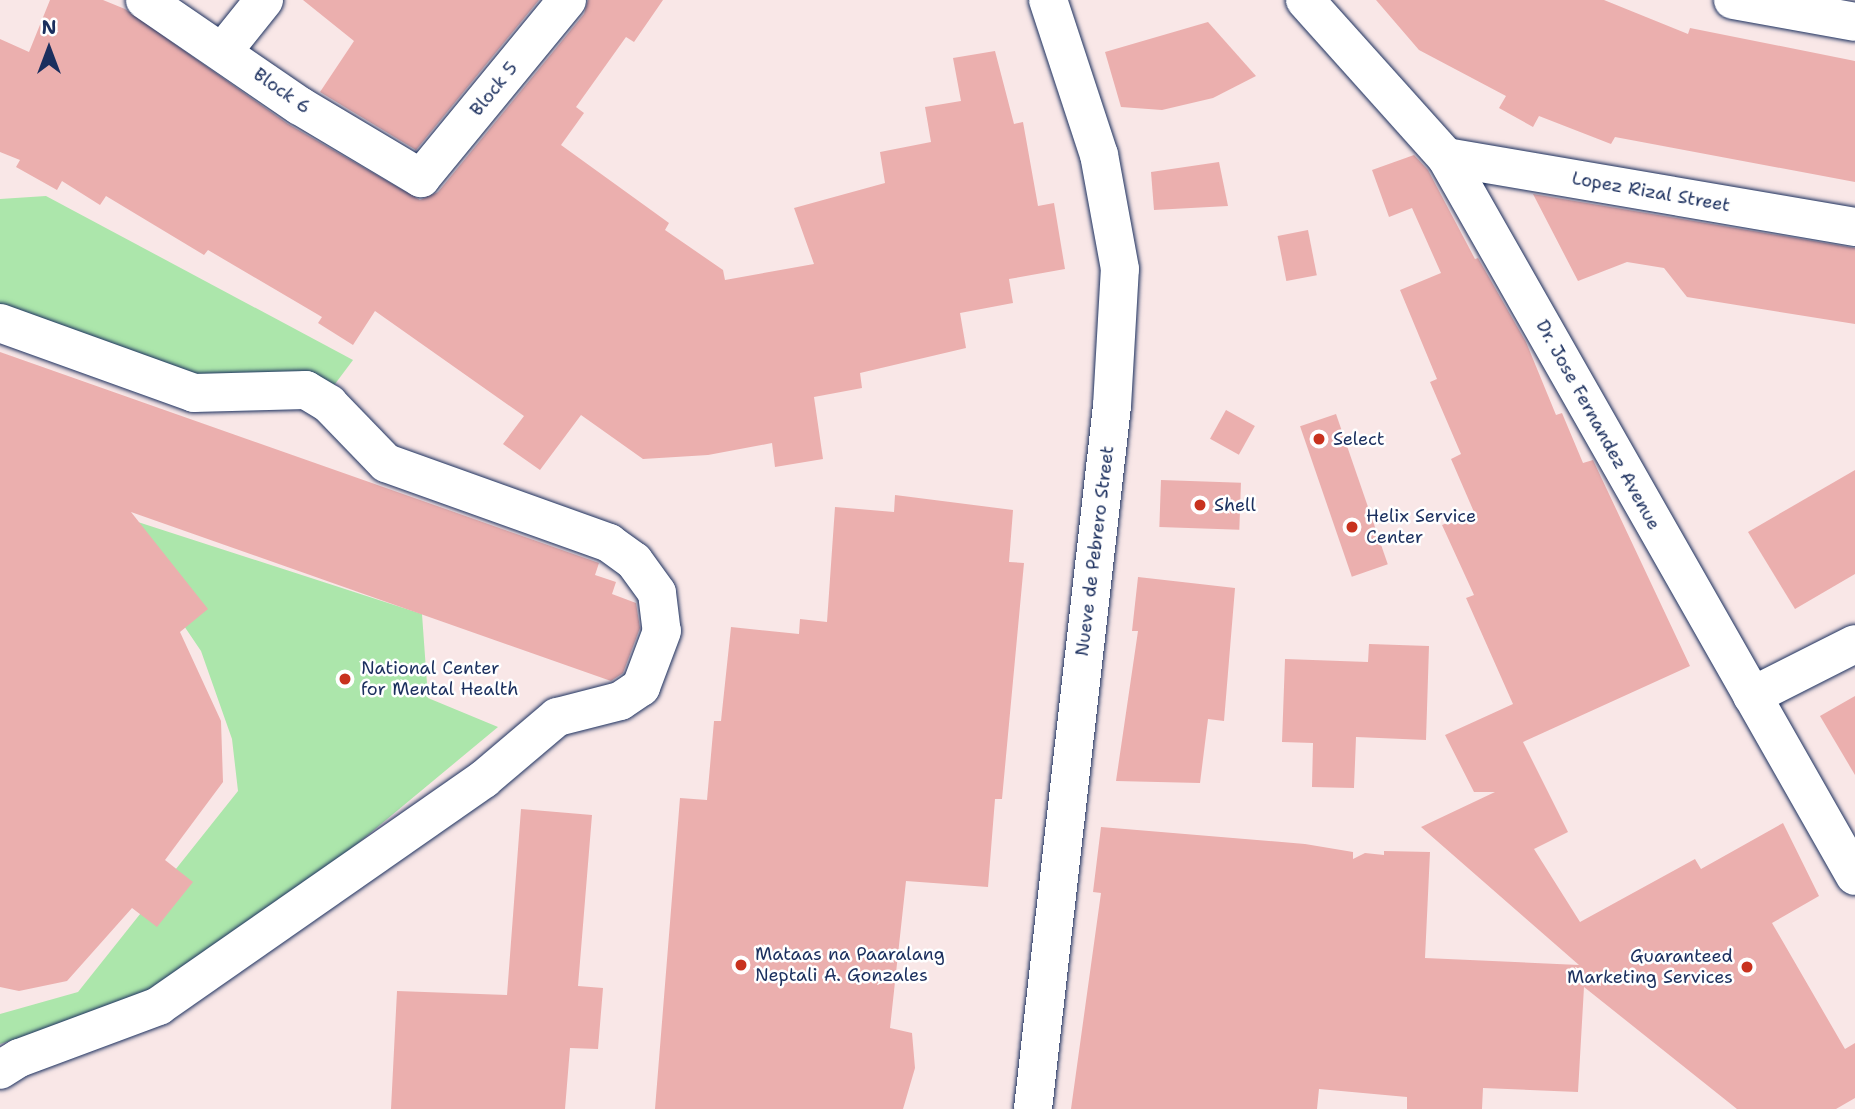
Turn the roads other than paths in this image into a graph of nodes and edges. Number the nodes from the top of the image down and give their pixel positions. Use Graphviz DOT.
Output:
graph roads {
  1 [pos="145,0"];
  2 [pos="264,0"];
  3 [pos="567,0"];
  4 [pos="1048,0"];
  5 [pos="1305,0"];
  6 [pos="1733,0"];
  7 [pos="1855,22"];
  8 [pos="224,50"];
  9 [pos="1446,157"];
  10 [pos="421,178"];
  11 [pos="1855,227"];
  12 [pos="0,323"];
  13 [pos="1855,644"];
  14 [pos="1752,696"];
  15 [pos="1855,876"];
  16 [pos="0,1070"];
  17 [pos="1032,1109"];
  1 -- 8 [label="street, Block 6"];
  2 -- 8 [label="street"];
  3 -- 10 [label="street, Block 5"];
  4 -- 17 [label="street, Nueve de Pebrero Street"];
  5 -- 9 [label="street, Dr. Jose Fernandez Avenue"];
  6 -- 7 [label="street"];
  8 -- 10 [label="street, Block 6"];
  9 -- 11 [label="street, Lopez Rizal Street"];
  9 -- 14 [label="street, Dr. Jose Fernandez Avenue"];
  12 -- 16 [label="street"];
  13 -- 14 [label="street"];
  14 -- 15 [label="street, Dr. Jose Fernandez Avenue"];
}
